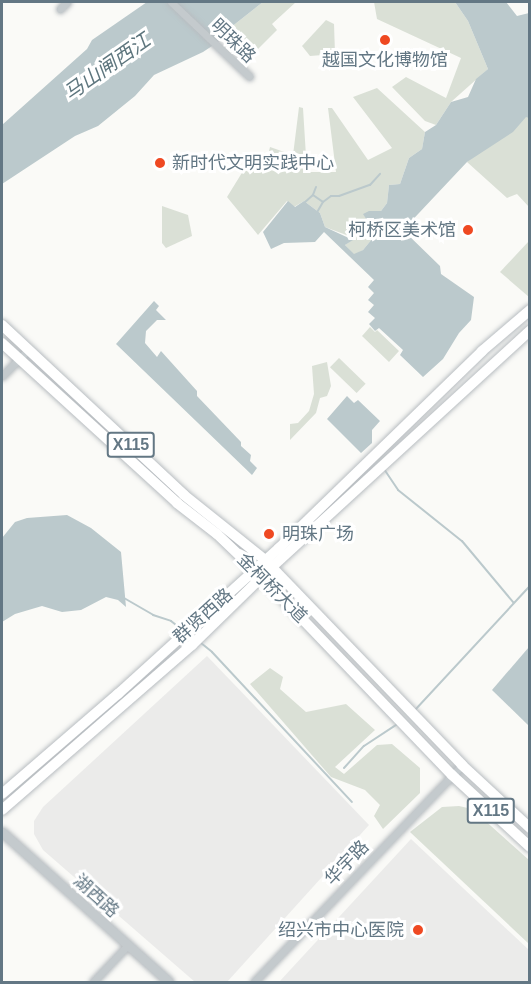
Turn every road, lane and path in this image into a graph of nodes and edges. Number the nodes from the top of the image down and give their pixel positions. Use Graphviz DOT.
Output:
graph roads {
  1 [pos="67,2"];
  2 [pos="171,2"];
  3 [pos="60,9"];
  4 [pos="249,76"];
  5 [pos="530,310"];
  6 [pos="2,325"];
  7 [pos="530,331"];
  8 [pos="2,343"];
  9 [pos="27,350"];
  10 [pos="19,358"];
  11 [pos="2,376"];
  12 [pos="268,564"];
  13 [pos="258,573"];
  14 [pos="462,765"];
  15 [pos="452,775"];
  16 [pos="2,794"];
  17 [pos="2,810"];
  18 [pos="530,828"];
  19 [pos="2,832"];
  20 [pos="530,847"];
  21 [pos="128,946"];
  22 [pos="93,982"];
  23 [pos="170,982"];
  24 [pos="254,982"];
  1 -- 3 [label="street"];
  2 -- 4 [label="street, 明珠路"];
  5 -- 12 [label="main road, 群贤西路"];
  6 -- 9 [label="main road, 金柯桥大道 / X115"];
  7 -- 12 [label="main road, 群贤西路"];
  8 -- 10 [label="main road, 金柯桥大道 / X115"];
  9 -- 10 [label="street"];
  9 -- 12 [label="main road, 金柯桥大道 / X115"];
  10 -- 11 [label="street"];
  10 -- 13 [label="main road, 金柯桥大道 / X115"];
  12 -- 13 [label="main road, 群贤西路"];
  12 -- 14 [label="main road, 金柯桥大道 / X115"];
  13 -- 15 [label="main road, 金柯桥大道 / X115"];
  13 -- 16 [label="main road, 群贤西路"];
  13 -- 17 [label="main road, 群贤西路"];
  14 -- 15 [label="street, 华宇路"];
  14 -- 18 [label="main road, 金柯桥大道 / X115"];
  15 -- 20 [label="main road, 金柯桥大道 / X115"];
  15 -- 24 [label="street, 华宇路"];
  19 -- 21 [label="street, 湖西路"];
  21 -- 22 [label="street"];
  21 -- 23 [label="street, 湖西路"];
}
